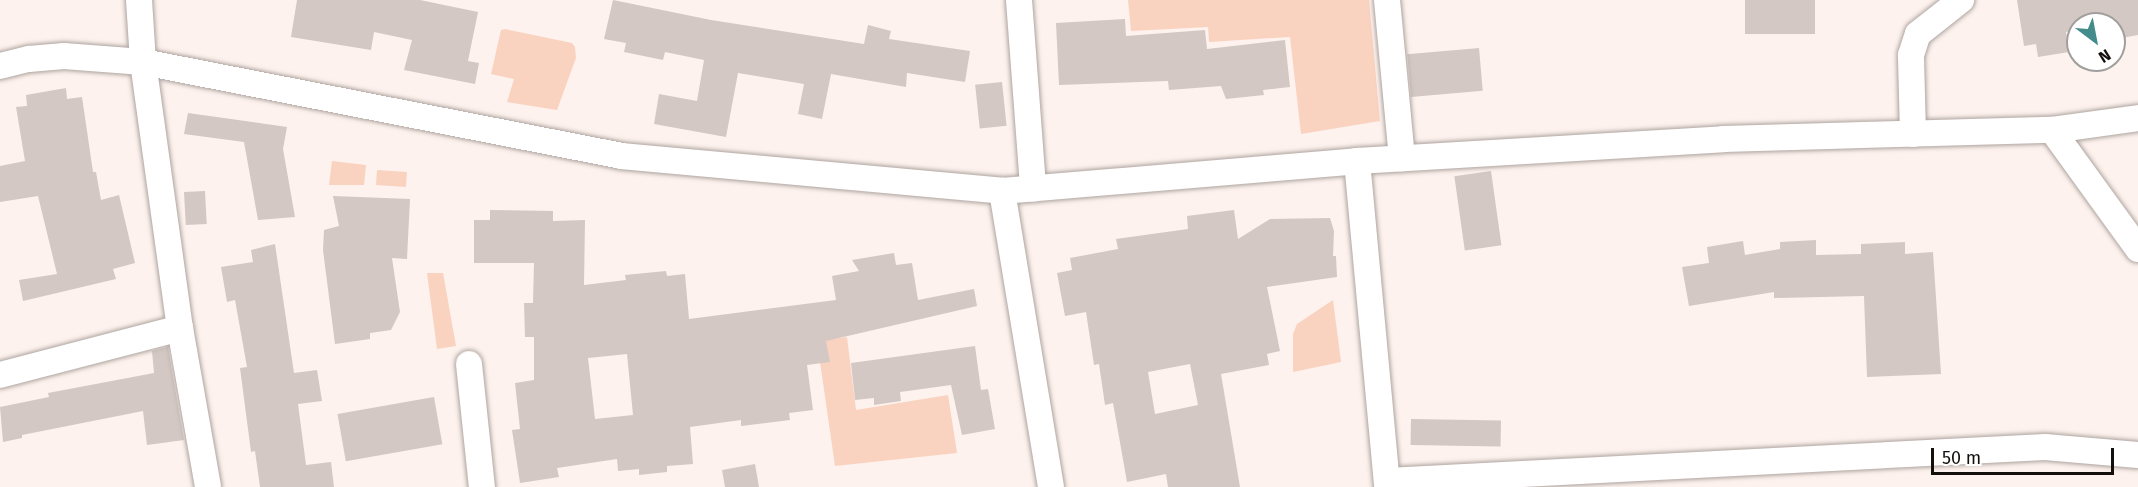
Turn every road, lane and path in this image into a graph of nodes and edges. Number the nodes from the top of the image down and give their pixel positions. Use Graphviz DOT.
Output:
graph roads {
  1 [pos="139,0"];
  2 [pos="1019,0"];
  3 [pos="1387,0"];
  4 [pos="1961,0"];
  5 [pos="143,62"];
  6 [pos="0,66"];
  7 [pos="2138,118"];
  8 [pos="2052,130"];
  9 [pos="1912,134"];
  10 [pos="1402,158"];
  11 [pos="1357,161"];
  12 [pos="1034,188"];
  13 [pos="1002,191"];
  14 [pos="2138,249"];
  15 [pos="180,328"];
  16 [pos="469,364"];
  17 [pos="0,375"];
  18 [pos="2138,455"];
  19 [pos="1387,484"];
  20 [pos="1044,486"];
  21 [pos="208,487"];
  22 [pos="482,487"];
  1 -- 5 [label="street"];
  2 -- 12 [label="street"];
  3 -- 10 [label="street"];
  4 -- 9 [label="street"];
  5 -- 6 [label="street"];
  5 -- 13 [label="street"];
  5 -- 15 [label="street"];
  7 -- 8 [label="street"];
  8 -- 9 [label="street"];
  8 -- 14 [label="street"];
  9 -- 10 [label="street"];
  10 -- 11 [label="street"];
  11 -- 12 [label="street"];
  11 -- 19 [label="street"];
  12 -- 13 [label="street"];
  13 -- 20 [label="street"];
  15 -- 17 [label="street"];
  15 -- 21 [label="street"];
  16 -- 22 [label="street"];
  18 -- 19 [label="street"];
}
